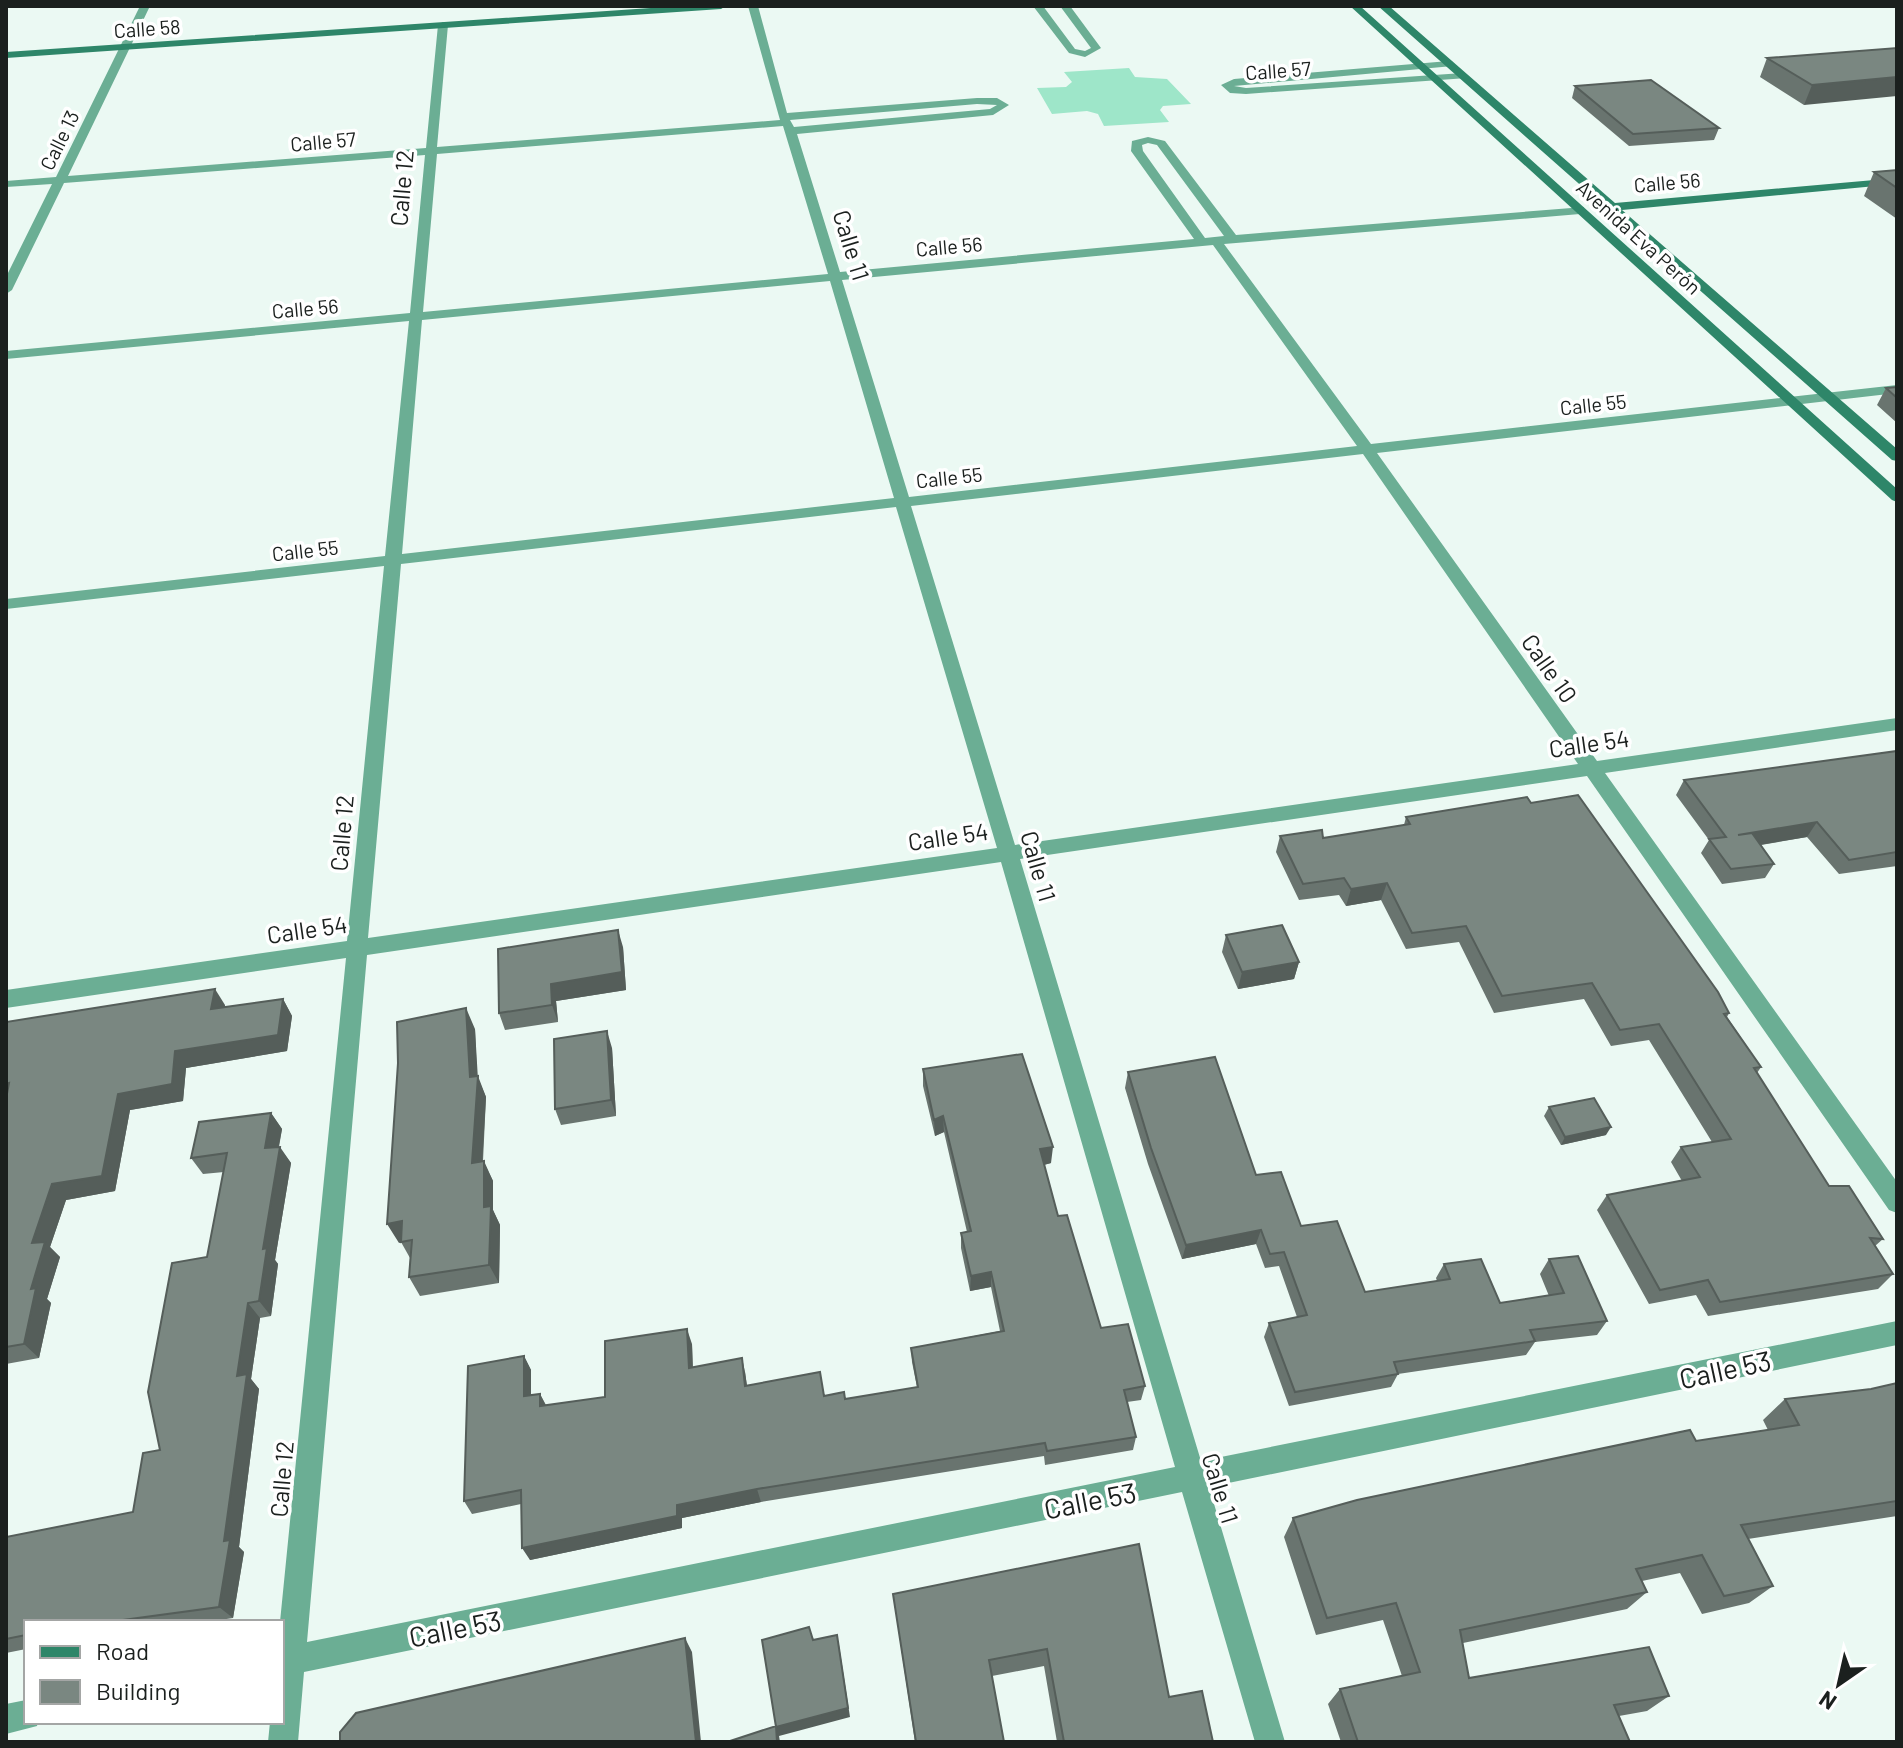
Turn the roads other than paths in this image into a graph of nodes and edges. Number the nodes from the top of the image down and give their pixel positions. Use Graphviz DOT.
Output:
graph roads {
  1 [pos="145,6"];
  2 [pos="721,6"];
  3 [pos="753,6"];
  4 [pos="1038,6"];
  5 [pos="1065,6"];
  6 [pos="1355,6"];
  7 [pos="1383,6"];
  8 [pos="443,25"];
  9 [pos="125,47"];
  10 [pos="6,55"];
  11 [pos="1449,64"];
  12 [pos="1422,67"];
  13 [pos="1463,76"];
  14 [pos="1434,77"];
  15 [pos="787,123"];
  16 [pos="431,150"];
  17 [pos="60,180"];
  18 [pos="1897,181"];
  19 [pos="6,184"];
  20 [pos="1612,207"];
  21 [pos="1580,210"];
  22 [pos="1217,241"];
  23 [pos="834,276"];
  24 [pos="6,290"];
  25 [pos="415,318"];
  26 [pos="6,355"];
  27 [pos="1897,389"];
  28 [pos="1829,397"];
  29 [pos="1792,401"];
  30 [pos="1367,449"];
  31 [pos="1897,457"];
  32 [pos="1897,497"];
  33 [pos="901,502"];
  34 [pos="393,560"];
  35 [pos="6,604"];
  36 [pos="1897,724"];
  37 [pos="1591,769"];
  38 [pos="1008,853"];
  39 [pos="357,948"];
  40 [pos="6,999"];
  41 [pos="1897,1202"];
  42 [pos="1897,1333"];
  43 [pos="1191,1479"];
  44 [pos="286,1662"];
  45 [pos="284,1715"];
  46 [pos="1270,1742"];
  1 -- 9 [label="street, Calle 13"];
  2 -- 8 [label="main road, Calle 58"];
  3 -- 15 [label="street, Calle 11"];
  4 -- 5 [label="street"];
  6 -- 12 [label="main road, Avenida Eva Perón"];
  7 -- 11 [label="main road, Avenida Eva Perón"];
  8 -- 9 [label="main road, Calle 58"];
  8 -- 16 [label="street, Calle 12"];
  9 -- 10 [label="main road, Calle 58"];
  9 -- 17 [label="street, Calle 13"];
  11 -- 12 [label="street, Calle 57"];
  11 -- 13 [label="main road, Avenida Eva Perón"];
  12 -- 14 [label="main road, Avenida Eva Perón"];
  12 -- 14 [label="street, Calle 57"];
  13 -- 14 [label="street, Calle 57"];
  13 -- 20 [label="main road, Avenida Eva Perón"];
  14 -- 21 [label="main road, Avenida Eva Perón"];
  15 -- 15 [label="street, Calle 57"];
  15 -- 16 [label="street, Calle 57"];
  15 -- 23 [label="street, Calle 11"];
  16 -- 17 [label="street, Calle 57"];
  16 -- 25 [label="street, Calle 12"];
  17 -- 19 [label="street, Calle 57"];
  17 -- 24 [label="street, Calle 13"];
  18 -- 20 [label="main road, Calle 56"];
  20 -- 21 [label="main road, Calle 56"];
  20 -- 28 [label="main road, Avenida Eva Perón"];
  21 -- 22 [label="street, Calle 56"];
  21 -- 29 [label="main road, Avenida Eva Perón"];
  22 -- 22 [label="street, Calle 10"];
  22 -- 23 [label="street, Calle 56"];
  22 -- 30 [label="street, Calle 10"];
  23 -- 25 [label="street, Calle 56"];
  23 -- 33 [label="street, Calle 11"];
  25 -- 26 [label="street, Calle 56"];
  25 -- 34 [label="street, Calle 12"];
  27 -- 28 [label="street, Calle 55"];
  28 -- 29 [label="street, Calle 55"];
  28 -- 31 [label="main road, Avenida Eva Perón"];
  29 -- 30 [label="street, Calle 55"];
  29 -- 32 [label="main road, Avenida Eva Perón"];
  30 -- 33 [label="street, Calle 55"];
  30 -- 37 [label="street, Calle 10"];
  33 -- 34 [label="street, Calle 55"];
  33 -- 38 [label="street, Calle 11"];
  34 -- 35 [label="street, Calle 55"];
  34 -- 39 [label="street, Calle 12"];
  36 -- 37 [label="street, Calle 54"];
  37 -- 38 [label="street, Calle 54"];
  37 -- 41 [label="street, Calle 10"];
  38 -- 39 [label="street, Calle 54"];
  38 -- 43 [label="street, Calle 11"];
  39 -- 40 [label="street, Calle 54"];
  39 -- 44 [label="street, Calle 12"];
  42 -- 43 [label="street, Calle 53"];
  43 -- 44 [label="street, Calle 53"];
  43 -- 46 [label="street, Calle 11"];
  44 -- 45 [label="street, Calle 12"];
}
